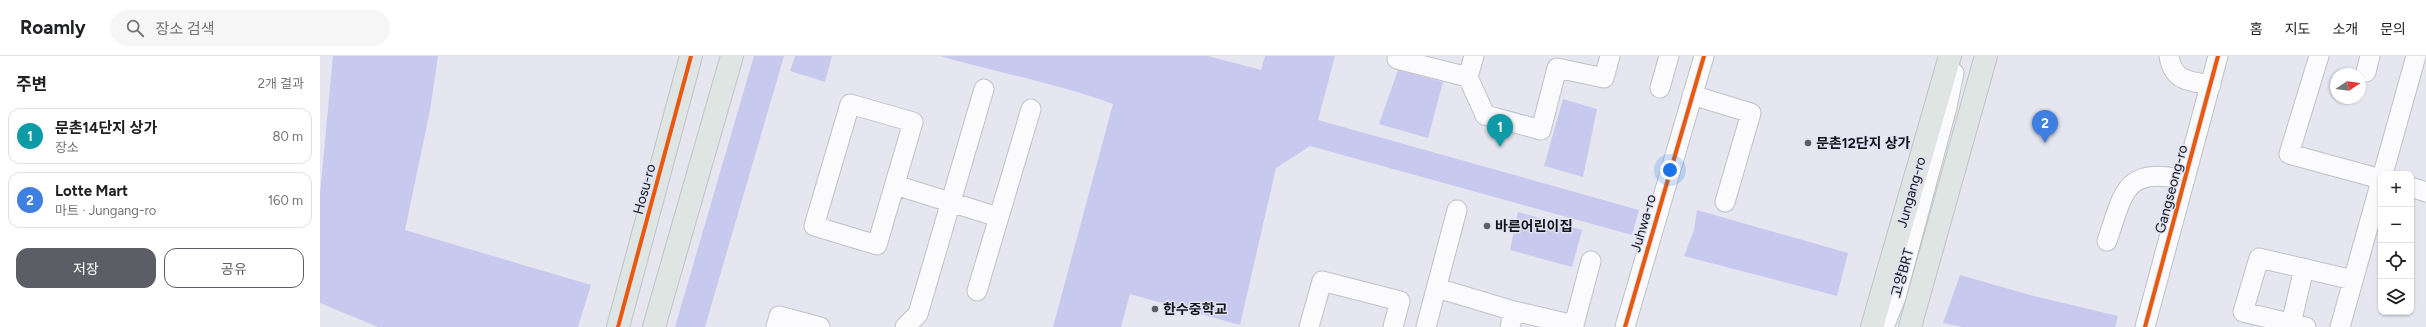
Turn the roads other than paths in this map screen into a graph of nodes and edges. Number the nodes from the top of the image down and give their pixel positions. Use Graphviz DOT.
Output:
graph roads {
  1 [pos="691,56"];
  2 [pos="732,56"];
  3 [pos="1398,56"];
  4 [pos="1474,56"];
  5 [pos="1610,56"];
  6 [pos="1669,56"];
  7 [pos="1704,56"];
  8 [pos="1950,56"];
  9 [pos="1958,56"];
  10 [pos="1986,56"];
  11 [pos="2169,56"];
  12 [pos="2218,56"];
  13 [pos="2319,56"];
  14 [pos="2416,56"];
  15 [pos="1468,78"];
  16 [pos="2211,85"];
  17 [pos="1660,88"];
  18 [pos="984,89"];
  19 [pos="1692,95"];
  20 [pos="1030,109"];
  21 [pos="2384,171"];
  22 [pos="2378,179"];
  23 [pos="2185,180"];
  24 [pos="895,185"];
  25 [pos="2414,188"];
  26 [pos="2378,191"];
  27 [pos="2426,192"];
  28 [pos="951,202"];
  29 [pos="1725,202"];
  30 [pos="1457,210"];
  31 [pos="1942,212"];
  32 [pos="998,218"];
  33 [pos="2107,241"];
  34 [pos="1591,261"];
  35 [pos="2304,268"];
  36 [pos="2353,280"];
  37 [pos="1437,288"];
  38 [pos="977,292"];
  39 [pos="1512,319"];
  40 [pos="1628,326"];
  41 [pos="2298,326"];
  42 [pos="618,327"];
  43 [pos="654,327"];
  44 [pos="776,327"];
  45 [pos="820,327"];
  46 [pos="905,327"];
  47 [pos="1309,327"];
  48 [pos="1393,327"];
  49 [pos="1426,327"];
  50 [pos="1872,327"];
  51 [pos="1884,327"];
  52 [pos="1894,327"];
  53 [pos="1910,327"];
  54 [pos="2145,327"];
  55 [pos="2340,327"];
  1 -- 42 [label="main road, Hosu-ro"];
  2 -- 43 [label="main road"];
  3 -- 15 [label="street"];
  4 -- 15 [label="street"];
  5 -- 15 [label="street"];
  6 -- 17 [label="street"];
  7 -- 19 [label="street, Juhwa-ro"];
  8 -- 50 [label="main road, Jungang-ro"];
  9 -- 51 [label="street, 고양BRT"];
  10 -- 31 [label="main road"];
  11 -- 16 [label="street"];
  12 -- 16 [label="street, Gangseong-ro"];
  13 -- 22 [label="street"];
  14 -- 21 [label="street"];
  16 -- 23 [label="street, Gangseong-ro"];
  18 -- 28 [label="street"];
  19 -- 29 [label="street"];
  19 -- 40 [label="street, Juhwa-ro"];
  20 -- 32 [label="street"];
  23 -- 33 [label="street"];
  23 -- 54 [label="street, Gangseong-ro"];
  24 -- 24 [label="street"];
  24 -- 28 [label="street"];
  25 -- 27 [label="street"];
  26 -- 36 [label="street"];
  28 -- 32 [label="street"];
  28 -- 46 [label="street"];
  30 -- 37 [label="street"];
  31 -- 52 [label="street, 고양BRT"];
  31 -- 53 [label="main road"];
  32 -- 38 [label="street"];
  34 -- 39 [label="street"];
  35 -- 36 [label="street"];
  35 -- 41 [label="street"];
  35 -- 41 [label="street"];
  36 -- 55 [label="street"];
  37 -- 39 [label="street"];
  37 -- 49 [label="street"];
  44 -- 45 [label="street"];
  47 -- 48 [label="street"];
}
